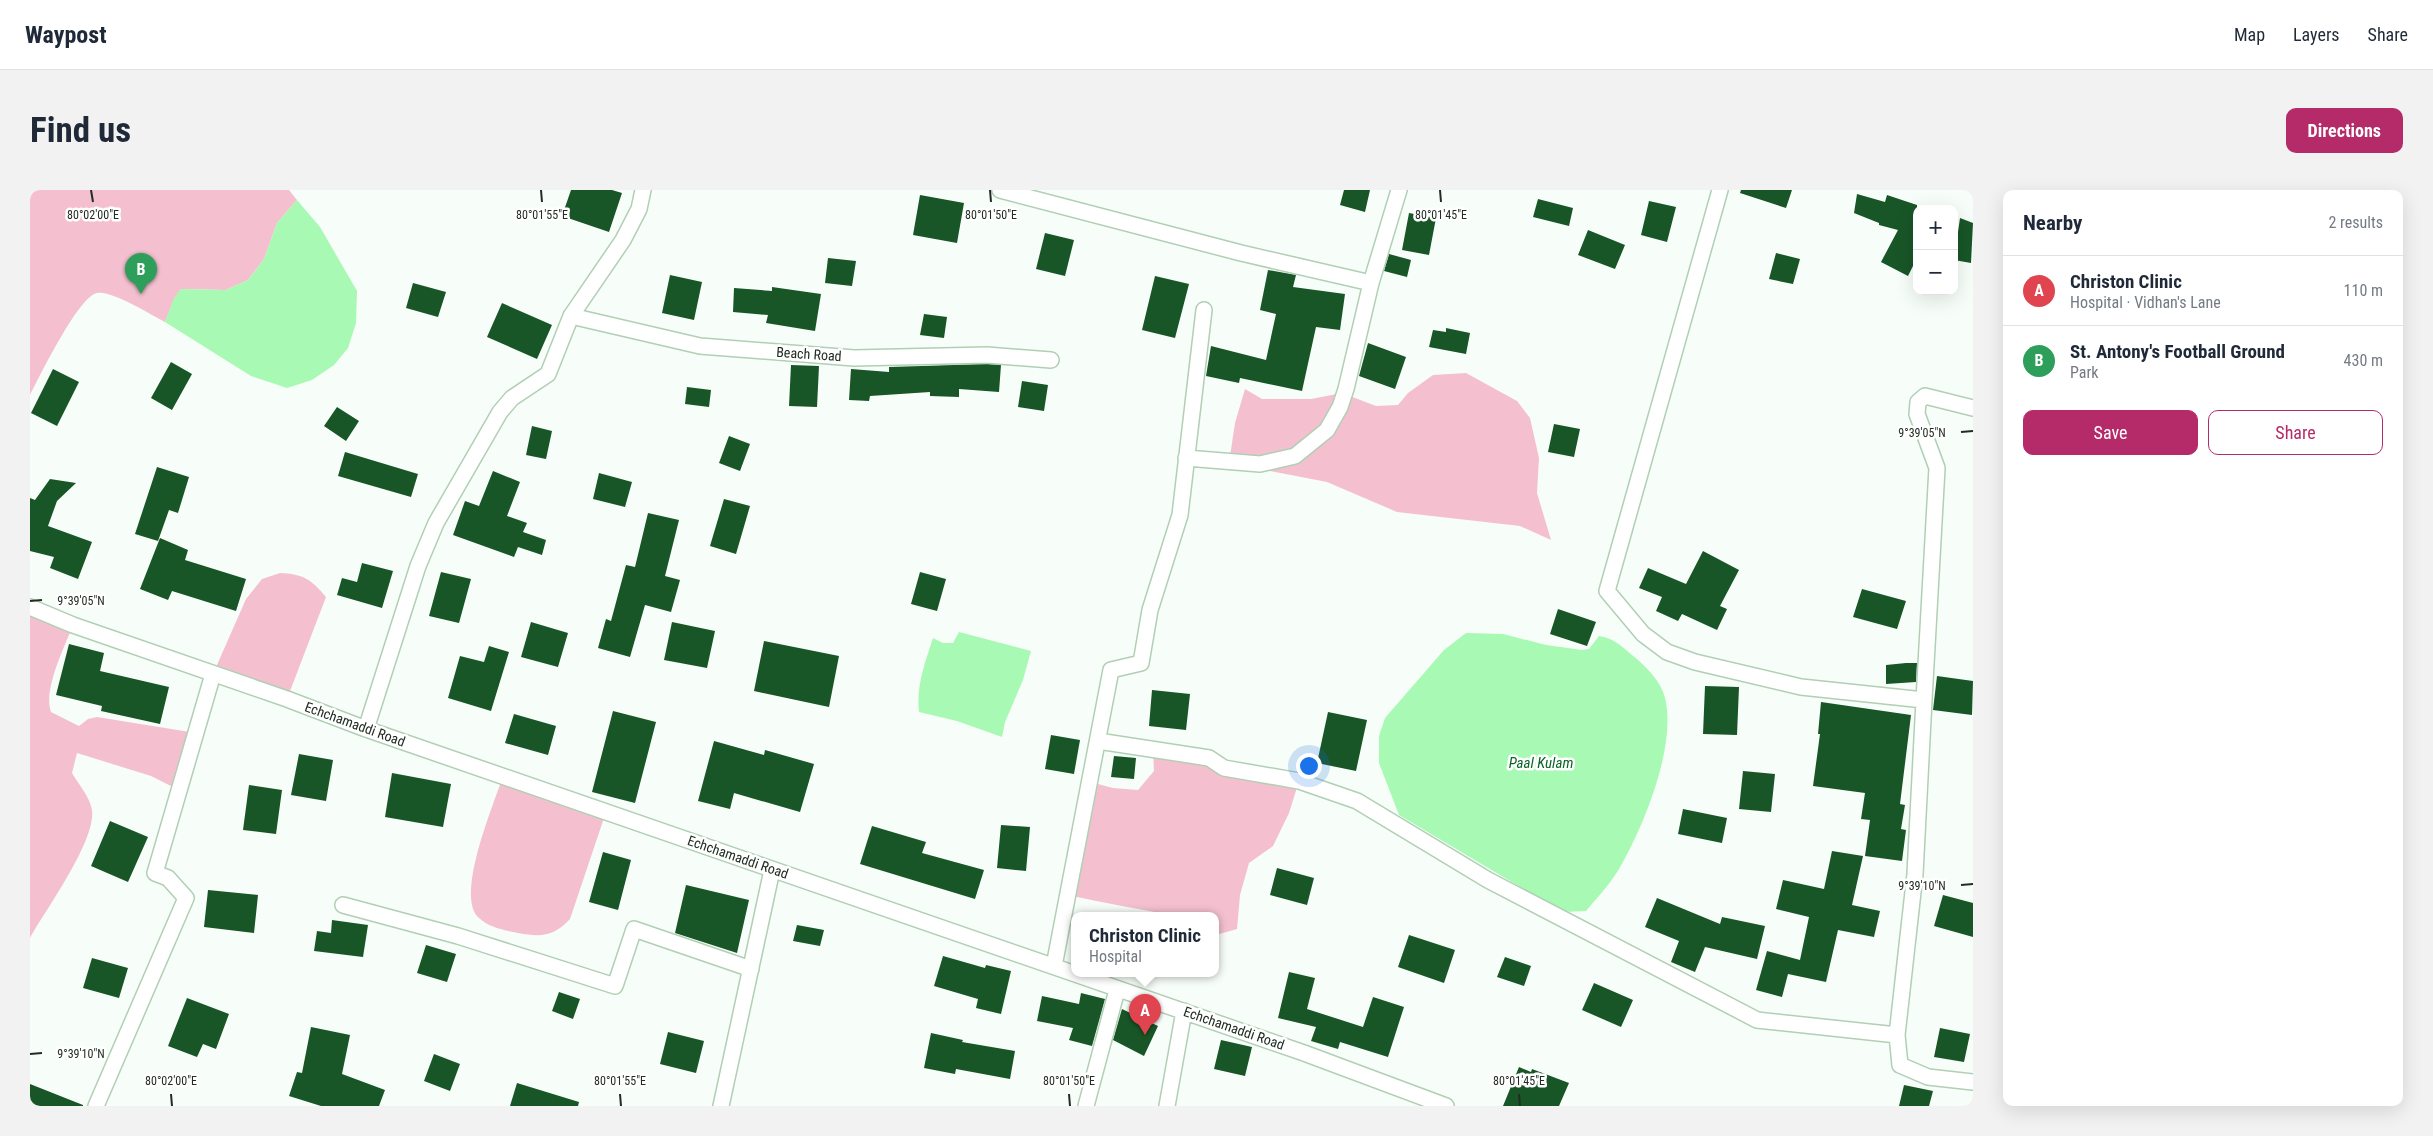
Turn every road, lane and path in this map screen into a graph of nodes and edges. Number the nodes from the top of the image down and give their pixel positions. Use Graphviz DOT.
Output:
graph roads {
  1 [pos="643,190"];
  2 [pos="1000,190"];
  3 [pos="1399,190"];
  4 [pos="1720,190"];
  5 [pos="1371,283"];
  6 [pos="1204,310"];
  7 [pos="571,316"];
  8 [pos="1051,360"];
  9 [pos="1973,408"];
  10 [pos="1186,458"];
  11 [pos="30,606"];
  12 [pos="213,674"];
  13 [pos="1924,700"];
  14 [pos="366,729"];
  15 [pos="1098,741"];
  16 [pos="772,870"];
  17 [pos="344,905"];
  18 [pos="1054,966"];
  19 [pos="751,969"];
  20 [pos="1071,972"];
  21 [pos="1083,977"];
  22 [pos="1117,990"];
  23 [pos="1184,1011"];
  24 [pos="1897,1035"];
  25 [pos="1973,1082"];
  26 [pos="96,1106"];
  27 [pos="721,1106"];
  28 [pos="1086,1106"];
  29 [pos="1167,1106"];
  30 [pos="1446,1106"];
  1 -- 7 [label="street"];
  2 -- 5 [label="street"];
  3 -- 5 [label="street"];
  4 -- 13 [label="street"];
  5 -- 10 [label="street"];
  6 -- 10 [label="street"];
  7 -- 8 [label="street, Beach Road"];
  7 -- 14 [label="street"];
  9 -- 13 [label="street"];
  10 -- 15 [label="street"];
  11 -- 12 [label="street, Echchamaddi Road"];
  12 -- 14 [label="street, Echchamaddi Road"];
  12 -- 26 [label="street"];
  13 -- 24 [label="street"];
  14 -- 16 [label="street, Echchamaddi Road"];
  15 -- 18 [label="street"];
  15 -- 24 [label="street"];
  16 -- 18 [label="street, Echchamaddi Road"];
  16 -- 19 [label="street"];
  17 -- 19 [label="street"];
  18 -- 20 [label="street, Echchamaddi Road"];
  19 -- 27 [label="street"];
  21 -- 22 [label="street, Echchamaddi Road"];
  22 -- 23 [label="street, Echchamaddi Road"];
  22 -- 28 [label="street"];
  23 -- 29 [label="street"];
  23 -- 30 [label="street, Echchamaddi Road"];
  24 -- 25 [label="street"];
}
